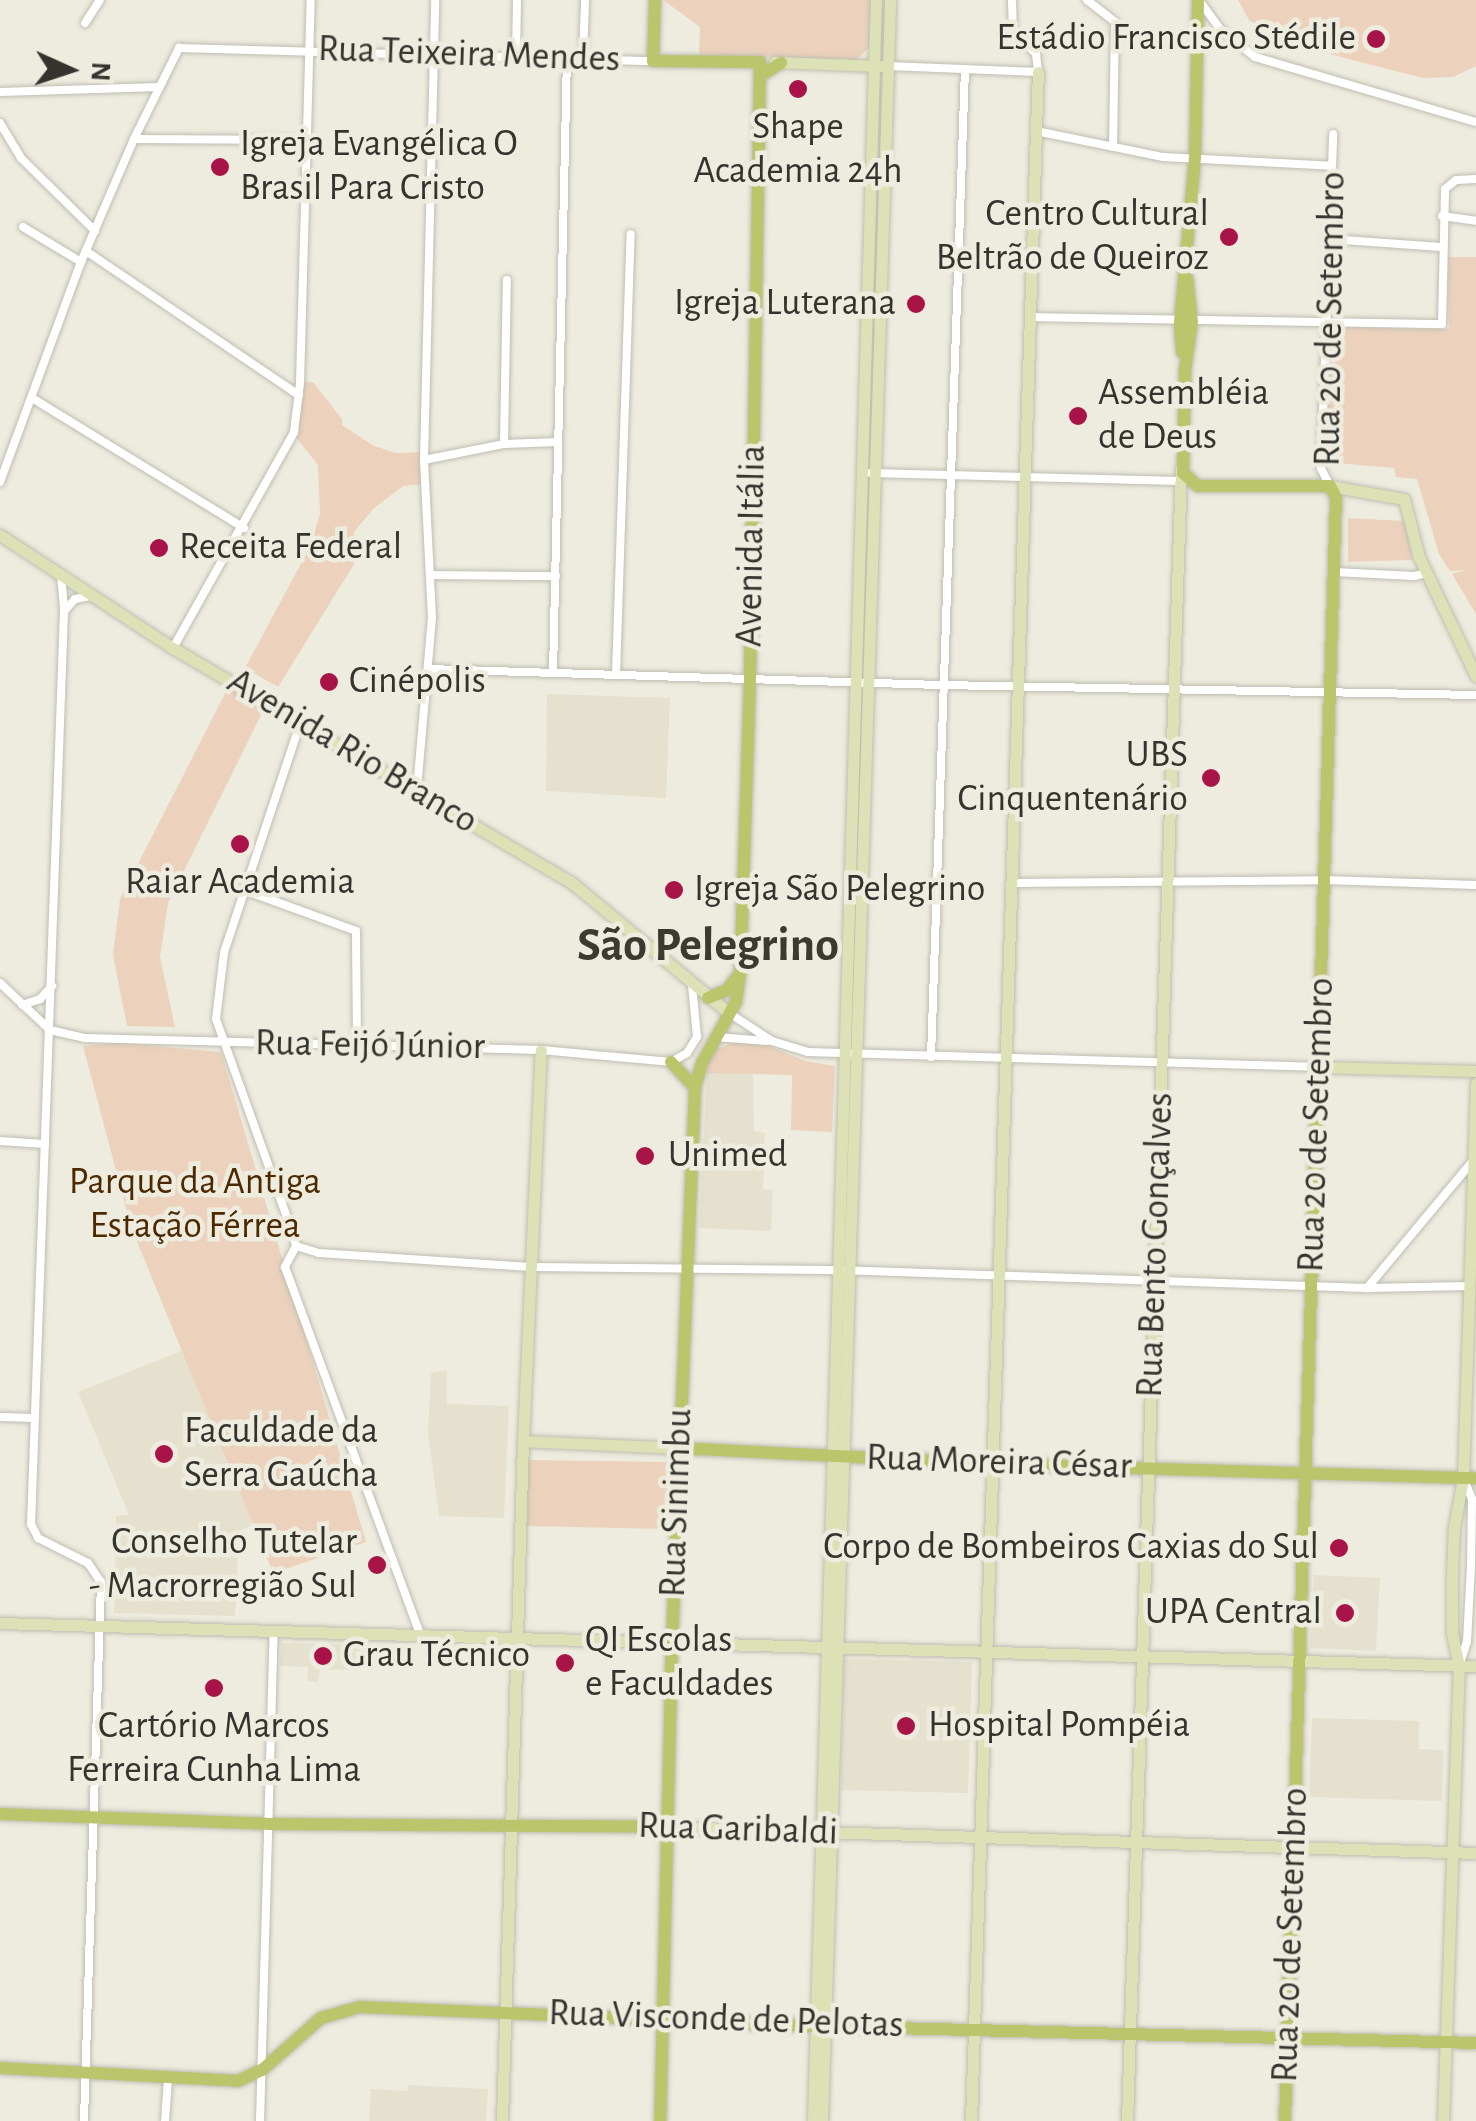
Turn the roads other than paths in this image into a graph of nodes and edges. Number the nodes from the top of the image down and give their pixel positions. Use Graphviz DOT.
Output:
graph roads {
  1 [pos="100,0"];
  2 [pos="311,0"];
  3 [pos="435,0"];
  4 [pos="518,0"];
  5 [pos="584,0"];
  6 [pos="656,0"];
  7 [pos="1012,0"];
  8 [pos="1087,0"];
  9 [pos="1198,0"];
  10 [pos="876,3"];
  11 [pos="890,3"];
  12 [pos="85,22"];
  13 [pos="310,50"];
  14 [pos="434,54"];
  15 [pos="516,57"];
  16 [pos="567,58"];
  17 [pos="583,58"];
  18 [pos="653,61"];
  19 [pos="781,63"];
  20 [pos="874,66"];
  21 [pos="888,66"];
  22 [pos="760,69"];
  23 [pos="965,69"];
  24 [pos="1038,72"];
  25 [pos="159,87"];
  26 [pos="2,90"];
  27 [pos="1476,122"];
  28 [pos="0,123"];
  29 [pos="872,126"];
  30 [pos="886,126"];
  31 [pos="1036,131"];
  32 [pos="1334,134"];
  33 [pos="134,138"];
  34 [pos="307,140"];
  35 [pos="1113,147"];
  36 [pos="1195,158"];
  37 [pos="1332,166"];
  38 [pos="870,174"];
  39 [pos="885,174"];
  40 [pos="1476,179"];
  41 [pos="1442,216"];
  42 [pos="1476,221"];
  43 [pos="869,226"];
  44 [pos="883,226"];
  45 [pos="23,227"];
  46 [pos="95,231"];
  47 [pos="631,234"];
  48 [pos="1330,239"];
  49 [pos="1441,247"];
  50 [pos="86,252"];
  51 [pos="81,262"];
  52 [pos="875,275"];
  53 [pos="507,280"];
  54 [pos="1030,317"];
  55 [pos="1186,322"];
  56 [pos="1326,324"];
  57 [pos="299,395"];
  58 [pos="32,398"];
  59 [pos="558,442"];
  60 [pos="504,444"];
  61 [pos="424,460"];
  62 [pos="869,473"];
  63 [pos="1180,474"];
  64 [pos="950,476"];
  65 [pos="1025,477"];
  66 [pos="0,482"];
  67 [pos="1198,486"];
  68 [pos="1330,486"];
  69 [pos="1177,506"];
  70 [pos="244,528"];
  71 [pos="0,535"];
  72 [pos="1334,572"];
  73 [pos="61,573"];
  74 [pos="1427,573"];
  75 [pos="431,575"];
  76 [pos="556,576"];
  77 [pos="96,596"];
  78 [pos="64,612"];
  79 [pos="173,648"];
  80 [pos="428,668"];
  81 [pos="554,672"];
  82 [pos="616,674"];
  83 [pos="1476,676"];
  84 [pos="750,679"];
  85 [pos="862,682"];
  86 [pos="942,685"];
  87 [pos="1018,685"];
  88 [pos="1174,688"];
  89 [pos="1330,690"];
  90 [pos="1476,695"];
  91 [pos="301,721"];
  92 [pos="418,790"];
  93 [pos="1324,880"];
  94 [pos="1168,882"];
  95 [pos="1012,883"];
  96 [pos="1476,885"];
  97 [pos="244,890"];
  98 [pos="740,974"];
  99 [pos="0,983"];
  100 [pos="692,985"];
  101 [pos="52,986"];
  102 [pos="708,998"];
  103 [pos="22,1005"];
  104 [pos="730,1013"];
  105 [pos="50,1030"];
  106 [pos="715,1038"];
  107 [pos="772,1041"];
  108 [pos="227,1043"];
  109 [pos="357,1045"];
  110 [pos="541,1050"];
  111 [pos="851,1054"];
  112 [pos="931,1057"];
  113 [pos="1006,1060"];
  114 [pos="671,1062"];
  115 [pos="1162,1063"];
  116 [pos="1319,1067"];
  117 [pos="1476,1071"];
  118 [pos="1476,1084"];
  119 [pos="694,1088"];
  120 [pos="0,1141"];
  121 [pos="45,1144"];
  122 [pos="1472,1162"];
  123 [pos="296,1246"];
  124 [pos="531,1267"];
  125 [pos="686,1268"];
  126 [pos="844,1271"];
  127 [pos="999,1278"];
  128 [pos="1155,1283"];
  129 [pos="1469,1286"];
  130 [pos="1312,1287"];
  131 [pos="1367,1288"];
  132 [pos="1472,1324"];
  133 [pos="0,1417"];
  134 [pos="34,1418"];
  135 [pos="523,1442"];
  136 [pos="680,1448"];
  137 [pos="839,1457"];
  138 [pos="993,1464"];
  139 [pos="1149,1468"];
  140 [pos="1307,1472"];
  141 [pos="1470,1478"];
  142 [pos="1474,1566"];
  143 [pos="0,1624"];
  144 [pos="102,1626"];
  145 [pos="274,1632"];
  146 [pos="420,1633"];
  147 [pos="518,1636"];
  148 [pos="672,1641"];
  149 [pos="833,1646"];
  150 [pos="987,1651"];
  151 [pos="1143,1654"];
  152 [pos="1299,1664"];
  153 [pos="1459,1666"];
  154 [pos="1476,1666"];
  155 [pos="0,1814"];
  156 [pos="96,1816"];
  157 [pos="268,1824"];
  158 [pos="511,1824"];
  159 [pos="668,1827"];
  160 [pos="827,1834"];
  161 [pos="981,1840"];
  162 [pos="1136,1845"];
  163 [pos="1294,1848"];
  164 [pos="1451,1852"];
  165 [pos="1476,1853"];
  166 [pos="506,2012"];
  167 [pos="665,2019"];
  168 [pos="820,2026"];
  169 [pos="972,2029"];
  170 [pos="1130,2034"];
  171 [pos="1288,2035"];
  172 [pos="1445,2040"];
  173 [pos="1476,2043"];
  174 [pos="0,2068"];
  175 [pos="262,2070"];
  176 [pos="85,2076"];
  177 [pos="168,2079"];
  178 [pos="817,2120"];
  179 [pos="84,2121"];
  180 [pos="165,2121"];
  181 [pos="260,2121"];
  182 [pos="502,2121"];
  183 [pos="660,2121"];
  184 [pos="971,2121"];
  185 [pos="1127,2121"];
  186 [pos="1285,2121"];
  187 [pos="1442,2121"];
  1 -- 12 [label="street"];
  2 -- 13 [label="street"];
  3 -- 14 [label="street"];
  4 -- 15 [label="street"];
  5 -- 17 [label="street"];
  6 -- 18 [label="main road"];
  7 -- 24 [label="street"];
  8 -- 35 [label="street"];
  9 -- 27 [label="street"];
  9 -- 36 [label="main road, Rua Bento Gonçalves"];
  10 -- 11 [label="street"];
  10 -- 20 [label="street"];
  11 -- 21 [label="street"];
  13 -- 14 [label="street, Rua Teixeira Mendes"];
  13 -- 25 [label="street, Rua Teixeira Mendes"];
  13 -- 34 [label="street"];
  14 -- 15 [label="street, Rua Teixeira Mendes"];
  14 -- 61 [label="street"];
  15 -- 16 [label="street, Rua Teixeira Mendes"];
  16 -- 17 [label="street, Rua Teixeira Mendes"];
  16 -- 59 [label="street"];
  17 -- 18 [label="street, Rua Teixeira Mendes"];
  18 -- 22 [label="main road, Rua Teixeira Mendes"];
  19 -- 20 [label="street"];
  19 -- 22 [label="main road"];
  20 -- 21 [label="street"];
  20 -- 29 [label="street"];
  21 -- 23 [label="street"];
  21 -- 30 [label="street"];
  22 -- 84 [label="main road, Avenida Itália"];
  23 -- 24 [label="street"];
  23 -- 64 [label="street"];
  24 -- 31 [label="street"];
  25 -- 26 [label="street"];
  25 -- 33 [label="street"];
  28 -- 46 [label="street"];
  29 -- 30 [label="street"];
  29 -- 38 [label="street"];
  30 -- 39 [label="street"];
  31 -- 35 [label="street"];
  31 -- 54 [label="street"];
  32 -- 37 [label="street, Rua 20 de Setembro"];
  33 -- 34 [label="street"];
  33 -- 46 [label="street"];
  34 -- 57 [label="street"];
  35 -- 36 [label="street"];
  36 -- 37 [label="street"];
  36 -- 55 [label="main road, Rua Bento Gonçalves"];
  37 -- 48 [label="street, Rua 20 de Setembro"];
  38 -- 39 [label="street"];
  38 -- 43 [label="street"];
  39 -- 44 [label="street"];
  40 -- 41 [label="street"];
  41 -- 42 [label="street"];
  41 -- 49 [label="street"];
  43 -- 44 [label="street"];
  43 -- 52 [label="street"];
  44 -- 52 [label="street"];
  45 -- 51 [label="street"];
  46 -- 50 [label="street"];
  47 -- 82 [label="street"];
  48 -- 49 [label="street"];
  48 -- 56 [label="street, Rua 20 de Setembro"];
  49 -- 56 [label="street"];
  50 -- 51 [label="street"];
  50 -- 57 [label="street"];
  51 -- 58 [label="street"];
  52 -- 62 [label="street"];
  53 -- 60 [label="street"];
  54 -- 55 [label="street"];
  54 -- 65 [label="street"];
  55 -- 56 [label="street"];
  55 -- 63 [label="main road, Rua Bento Gonçalves"];
  56 -- 68 [label="street, Rua 20 de Setembro"];
  57 -- 70 [label="street"];
  58 -- 66 [label="street"];
  58 -- 70 [label="street"];
  59 -- 60 [label="street"];
  59 -- 76 [label="street"];
  60 -- 61 [label="street"];
  61 -- 75 [label="street"];
  62 -- 64 [label="street"];
  62 -- 85 [label="street"];
  63 -- 65 [label="street"];
  63 -- 67 [label="main road"];
  63 -- 69 [label="street, Rua Bento Gonçalves"];
  64 -- 65 [label="street"];
  64 -- 86 [label="street"];
  65 -- 87 [label="street"];
  67 -- 68 [label="main road"];
  67 -- 69 [label="street"];
  68 -- 72 [label="main road, Rua 20 de Setembro"];
  68 -- 74 [label="street"];
  69 -- 88 [label="street, Rua Bento Gonçalves"];
  70 -- 79 [label="street"];
  71 -- 73 [label="street, Avenida Rio Branco"];
  72 -- 74 [label="street"];
  72 -- 89 [label="main road, Rua 20 de Setembro"];
  73 -- 77 [label="street, Avenida Rio Branco"];
  73 -- 78 [label="street"];
  74 -- 83 [label="street"];
  75 -- 76 [label="street"];
  75 -- 80 [label="street"];
  76 -- 81 [label="street"];
  77 -- 78 [label="street"];
  77 -- 79 [label="street, Avenida Rio Branco"];
  78 -- 101 [label="street"];
  79 -- 91 [label="street, Avenida Rio Branco"];
  80 -- 81 [label="street"];
  80 -- 92 [label="street"];
  81 -- 82 [label="street"];
  82 -- 84 [label="street"];
  84 -- 85 [label="street"];
  84 -- 98 [label="main road, Avenida Itália"];
  85 -- 86 [label="street"];
  85 -- 111 [label="street"];
  86 -- 87 [label="street"];
  86 -- 112 [label="street"];
  87 -- 88 [label="street"];
  87 -- 95 [label="street"];
  88 -- 89 [label="street"];
  88 -- 94 [label="street, Rua Bento Gonçalves"];
  89 -- 90 [label="street"];
  89 -- 93 [label="main road, Rua 20 de Setembro"];
  91 -- 92 [label="street, Avenida Rio Branco"];
  91 -- 97 [label="street"];
  92 -- 100 [label="street, Avenida Rio Branco"];
  93 -- 94 [label="street"];
  93 -- 96 [label="street"];
  93 -- 116 [label="main road, Rua 20 de Setembro"];
  94 -- 95 [label="street"];
  94 -- 115 [label="street, Rua Bento Gonçalves"];
  95 -- 113 [label="street"];
  97 -- 108 [label="street"];
  97 -- 109 [label="street"];
  98 -- 102 [label="main road"];
  98 -- 104 [label="main road, Avenida Itália"];
  99 -- 103 [label="street"];
  100 -- 102 [label="street, Avenida Rio Branco"];
  100 -- 114 [label="street"];
  101 -- 103 [label="street"];
  101 -- 105 [label="street"];
  102 -- 104 [label="street, Avenida Rio Branco"];
  103 -- 105 [label="street"];
  104 -- 106 [label="main road, Rua Sinimbu"];
  104 -- 107 [label="street"];
  105 -- 108 [label="street, Rua Feijó Júnior"];
  105 -- 121 [label="street"];
  106 -- 107 [label="street"];
  106 -- 119 [label="main road, Rua Sinimbu"];
  107 -- 111 [label="street"];
  108 -- 109 [label="street, Rua Feijó Júnior"];
  108 -- 123 [label="street"];
  109 -- 110 [label="street, Rua Feijó Júnior"];
  110 -- 114 [label="street, Rua Feijó Júnior"];
  110 -- 124 [label="street"];
  111 -- 112 [label="street"];
  111 -- 126 [label="street"];
  112 -- 113 [label="street"];
  113 -- 115 [label="street"];
  113 -- 127 [label="street"];
  114 -- 119 [label="main road"];
  115 -- 116 [label="street"];
  115 -- 128 [label="street, Rua Bento Gonçalves"];
  116 -- 117 [label="street"];
  116 -- 130 [label="main road, Rua 20 de Setembro"];
  118 -- 122 [label="street"];
  119 -- 125 [label="main road, Rua Sinimbu"];
  120 -- 121 [label="street"];
  121 -- 134 [label="street"];
  122 -- 129 [label="street"];
  122 -- 131 [label="street"];
  123 -- 124 [label="street"];
  123 -- 146 [label="street"];
  124 -- 125 [label="street"];
  124 -- 135 [label="street"];
  125 -- 126 [label="street"];
  125 -- 136 [label="main road, Rua Sinimbu"];
  126 -- 127 [label="street"];
  126 -- 137 [label="street"];
  127 -- 128 [label="street"];
  127 -- 138 [label="street"];
  128 -- 130 [label="street"];
  128 -- 139 [label="street, Rua Bento Gonçalves"];
  129 -- 131 [label="street"];
  129 -- 132 [label="street"];
  130 -- 131 [label="street"];
  130 -- 140 [label="main road, Rua 20 de Setembro"];
  132 -- 141 [label="street"];
  133 -- 134 [label="street"];
  134 -- 144 [label="street"];
  135 -- 136 [label="street, Rua Moreira César"];
  135 -- 147 [label="street"];
  136 -- 137 [label="main road, Rua Moreira César"];
  136 -- 148 [label="main road, Rua Sinimbu"];
  137 -- 138 [label="main road, Rua Moreira César"];
  137 -- 149 [label="street"];
  138 -- 139 [label="main road, Rua Moreira César"];
  138 -- 150 [label="street"];
  139 -- 140 [label="main road, Rua Moreira César"];
  139 -- 151 [label="street, Rua Bento Gonçalves"];
  140 -- 141 [label="main road, Rua Moreira César"];
  140 -- 152 [label="main road, Rua 20 de Setembro"];
  141 -- 142 [label="street"];
  141 -- 153 [label="street"];
  142 -- 153 [label="street"];
  143 -- 144 [label="street"];
  144 -- 145 [label="street"];
  144 -- 156 [label="street"];
  145 -- 146 [label="street"];
  145 -- 157 [label="street"];
  146 -- 147 [label="street"];
  147 -- 148 [label="street"];
  147 -- 158 [label="street"];
  148 -- 149 [label="street"];
  148 -- 159 [label="main road, Rua Sinimbu"];
  149 -- 150 [label="street"];
  149 -- 160 [label="street"];
  150 -- 151 [label="street"];
  150 -- 161 [label="street"];
  151 -- 152 [label="street"];
  151 -- 162 [label="street, Rua Bento Gonçalves"];
  152 -- 153 [label="street"];
  152 -- 163 [label="main road, Rua 20 de Setembro"];
  153 -- 154 [label="street"];
  153 -- 164 [label="street"];
  155 -- 156 [label="main road, Rua Garibaldi"];
  156 -- 157 [label="main road, Rua Garibaldi"];
  156 -- 176 [label="street"];
  157 -- 158 [label="main road, Rua Garibaldi"];
  157 -- 175 [label="street"];
  158 -- 159 [label="main road, Rua Garibaldi"];
  158 -- 166 [label="street"];
  159 -- 160 [label="street, Rua Garibaldi"];
  159 -- 167 [label="main road, Rua Sinimbu"];
  160 -- 161 [label="street, Rua Garibaldi"];
  160 -- 168 [label="street"];
  161 -- 162 [label="street, Rua Garibaldi"];
  161 -- 169 [label="street"];
  162 -- 163 [label="street, Rua Garibaldi"];
  162 -- 170 [label="street, Rua Bento Gonçalves"];
  163 -- 164 [label="street, Rua Garibaldi"];
  163 -- 171 [label="main road, Rua 20 de Setembro"];
  164 -- 165 [label="street, Rua Garibaldi"];
  164 -- 172 [label="street"];
  166 -- 167 [label="main road, Rua Visconde de Pelotas"];
  166 -- 175 [label="main road, Rua Visconde de Pelotas"];
  166 -- 182 [label="street"];
  167 -- 168 [label="main road, Rua Visconde de Pelotas"];
  167 -- 183 [label="main road, Rua Sinimbu"];
  168 -- 169 [label="main road, Rua Visconde de Pelotas"];
  168 -- 178 [label="street"];
  169 -- 170 [label="main road, Rua Visconde de Pelotas"];
  169 -- 184 [label="street"];
  170 -- 171 [label="main road, Rua Visconde de Pelotas"];
  170 -- 185 [label="street, Rua Bento Gonçalves"];
  171 -- 172 [label="main road, Rua Visconde de Pelotas"];
  171 -- 186 [label="main road, Rua 20 de Setembro"];
  172 -- 173 [label="main road, Rua Visconde de Pelotas"];
  172 -- 187 [label="street"];
  174 -- 176 [label="main road, Rua Visconde de Pelotas"];
  175 -- 177 [label="main road, Rua Visconde de Pelotas"];
  175 -- 181 [label="street"];
  176 -- 177 [label="main road, Rua Visconde de Pelotas"];
  176 -- 179 [label="street"];
  177 -- 180 [label="street"];
}
